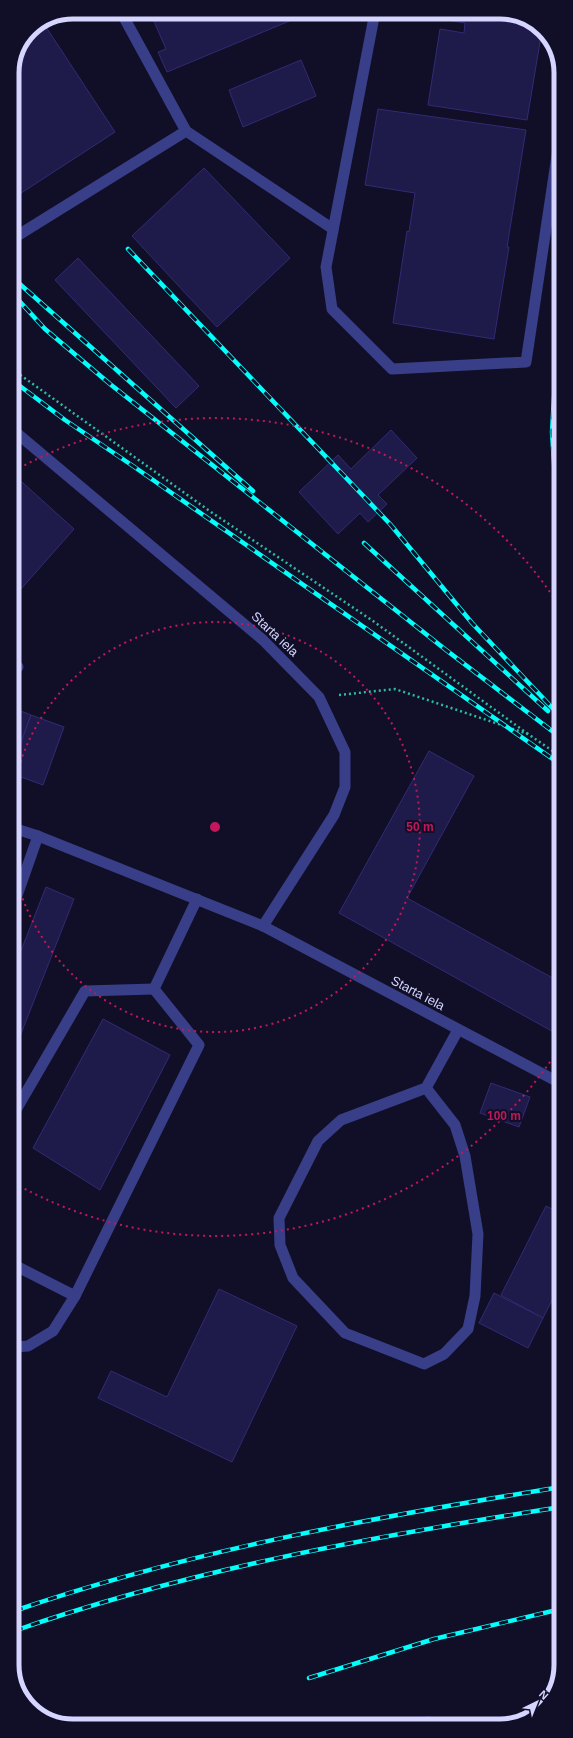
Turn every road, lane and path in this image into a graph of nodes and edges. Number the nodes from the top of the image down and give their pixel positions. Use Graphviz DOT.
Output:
graph roads {
  1 [pos="125,19"];
  2 [pos="374,19"];
  3 [pos="186,131"];
  4 [pos="554,175"];
  5 [pos="333,229"];
  6 [pos="19,235"];
  7 [pos="19,374"];
  8 [pos="19,436"];
  9 [pos="319,697"];
  10 [pos="528,734"];
  11 [pos="554,752"];
  12 [pos="19,830"];
  13 [pos="38,836"];
  14 [pos="19,890"];
  15 [pos="197,899"];
  16 [pos="263,926"];
  17 [pos="154,989"];
  18 [pos="458,1030"];
  19 [pos="554,1080"];
  20 [pos="426,1088"];
  21 [pos="19,1105"];
  22 [pos="19,1268"];
  23 [pos="75,1296"];
  24 [pos="19,1347"];
  1 -- 3 [label="street"];
  2 -- 5 [label="street"];
  3 -- 5 [label="street"];
  3 -- 6 [label="street"];
  4 -- 5 [label="street"];
  7 -- 10 [label="path"];
  8 -- 9 [label="street, Starta iela"];
  9 -- 10 [label="path"];
  9 -- 16 [label="street, Starta iela"];
  10 -- 11 [label="path"];
  12 -- 13 [label="street, Starta iela"];
  13 -- 14 [label="street"];
  13 -- 15 [label="street, Starta iela"];
  15 -- 16 [label="street, Starta iela"];
  15 -- 17 [label="street"];
  16 -- 18 [label="street, Starta iela"];
  17 -- 21 [label="street"];
  17 -- 23 [label="street"];
  18 -- 19 [label="street, Starta iela"];
  18 -- 20 [label="street"];
  20 -- 20 [label="street"];
  22 -- 23 [label="street"];
  23 -- 24 [label="street"];
}
